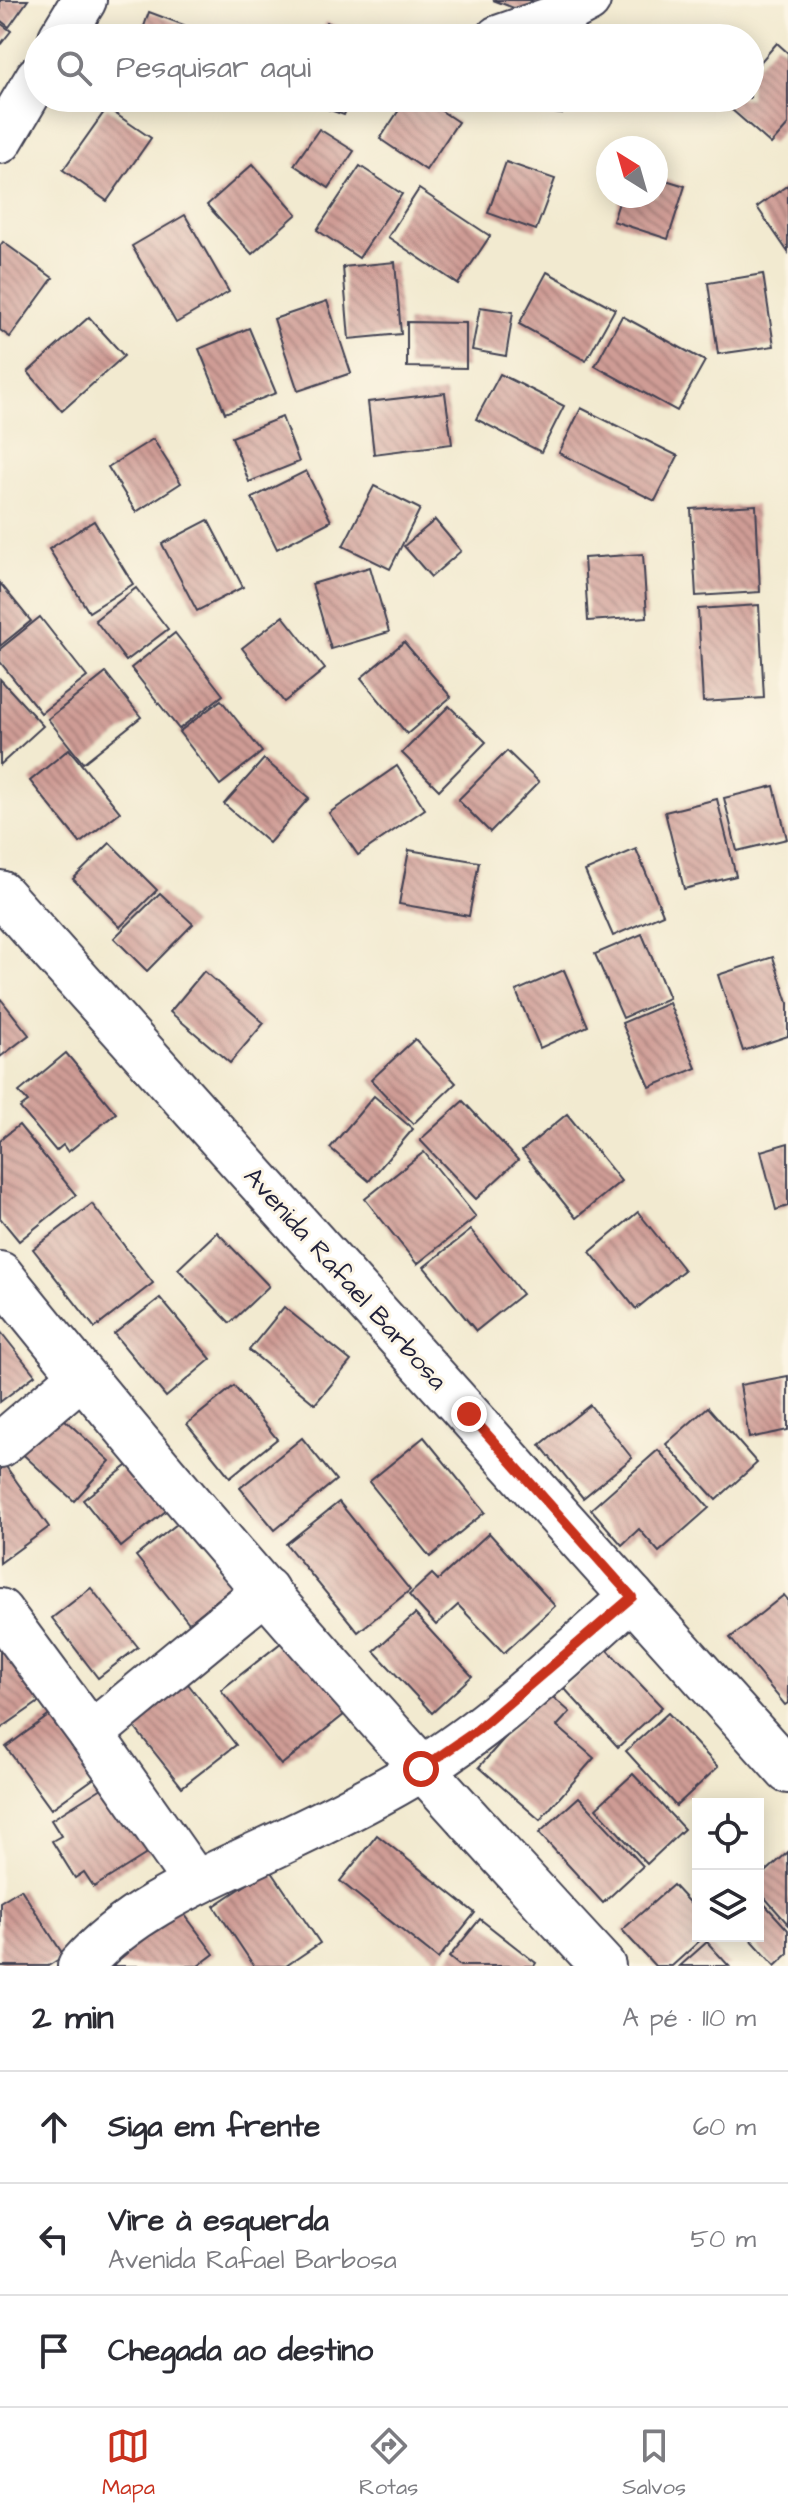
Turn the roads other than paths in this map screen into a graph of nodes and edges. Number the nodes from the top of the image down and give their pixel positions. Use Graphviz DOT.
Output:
graph roads {
  1 [pos="84,0"];
  2 [pos="588,0"];
  3 [pos="69,24"];
  4 [pos="538,24"];
  5 [pos="24,101"];
  6 [pos="0,141"];
  7 [pos="0,893"];
  8 [pos="0,1274"];
  9 [pos="81,1376"];
  10 [pos="0,1445"];
  11 [pos="266,1590"];
  12 [pos="632,1597"];
  13 [pos="0,1611"];
  14 [pos="91,1734"];
  15 [pos="781,1750"];
  16 [pos="421,1769"];
  17 [pos="195,1882"];
  18 [pos="80,1966"];
  19 [pos="603,1966"];
  1 -- 3 [label="street"];
  2 -- 4 [label="street"];
  5 -- 6 [label="street"];
  7 -- 12 [label="street, Avenida Rafael Barbosa"];
  8 -- 9 [label="street"];
  9 -- 10 [label="street"];
  9 -- 11 [label="street"];
  11 -- 14 [label="street"];
  11 -- 16 [label="street"];
  12 -- 15 [label="street, Avenida Rafael Barbosa"];
  12 -- 16 [label="street"];
  13 -- 14 [label="street"];
  14 -- 17 [label="street"];
  16 -- 17 [label="street"];
  16 -- 19 [label="street"];
  17 -- 18 [label="street"];
}
